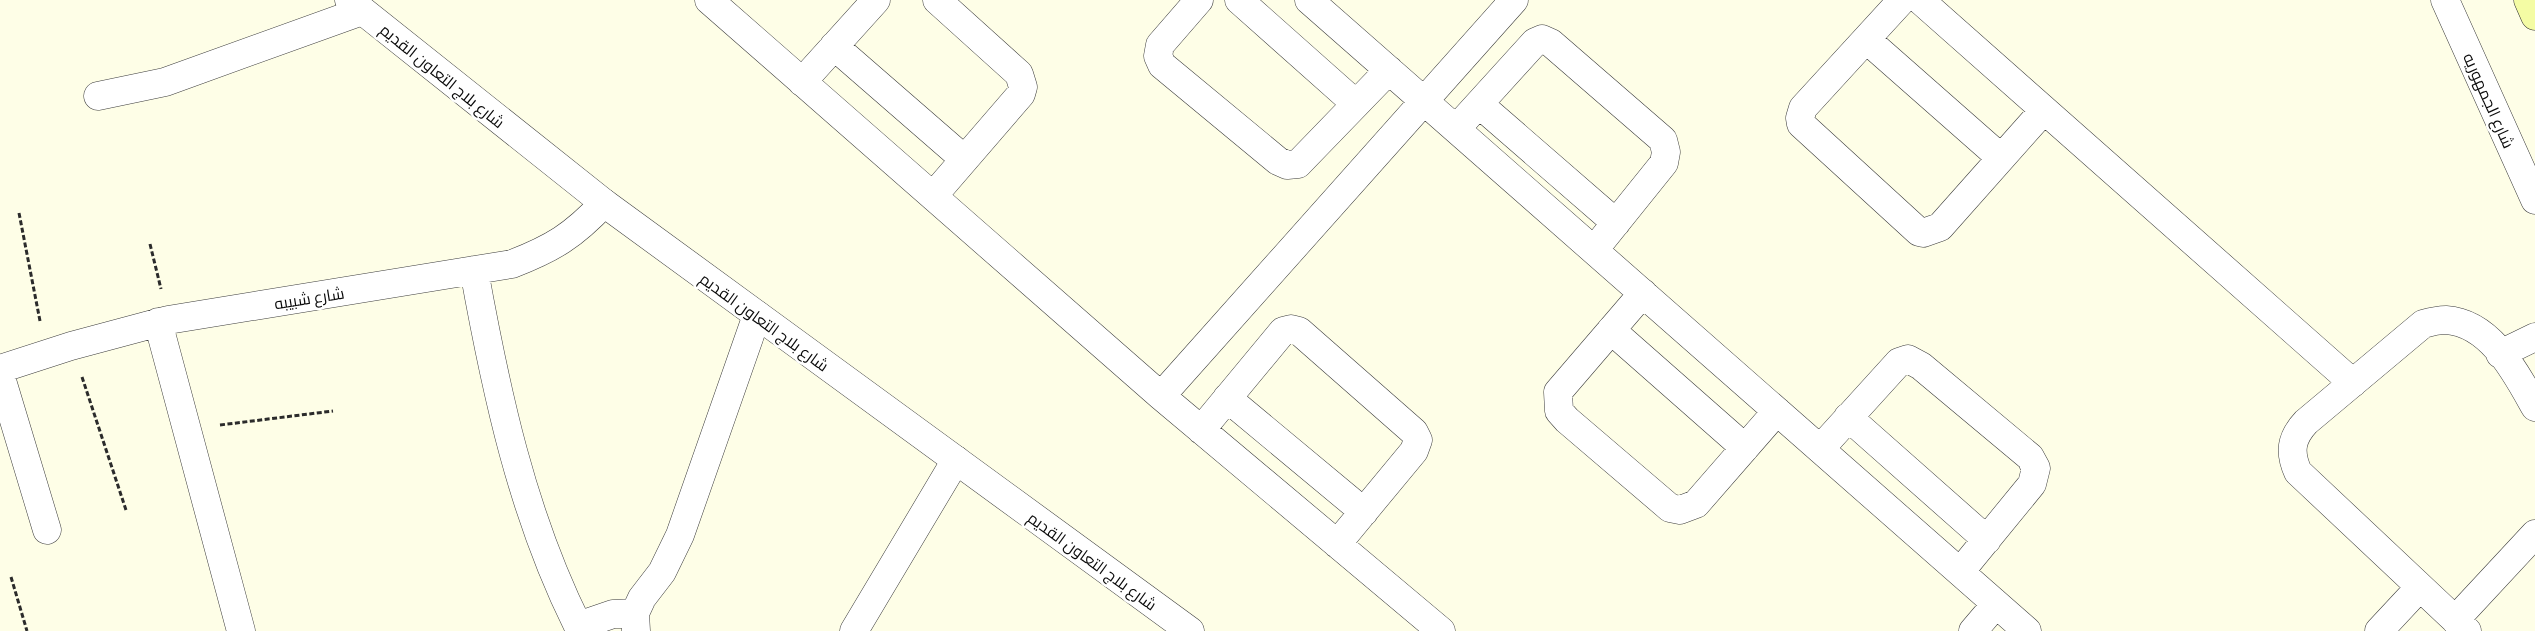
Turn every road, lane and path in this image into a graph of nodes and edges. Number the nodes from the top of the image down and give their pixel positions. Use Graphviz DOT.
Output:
graph roads {
  1 [pos="709,0"];
  2 [pos="876,0"];
  3 [pos="937,0"];
  4 [pos="1199,0"];
  5 [pos="1239,0"];
  6 [pos="1310,0"];
  7 [pos="1514,0"];
  8 [pos="1902,0"];
  9 [pos="1920,0"];
  10 [pos="2445,0"];
  11 [pos="2528,0"];
  12 [pos="356,5"];
  13 [pos="2535,16"];
  14 [pos="1867,40"];
  15 [pos="834,46"];
  16 [pos="1389,70"];
  17 [pos="802,82"];
  18 [pos="98,96"];
  19 [pos="1423,100"];
  20 [pos="1356,104"];
  21 [pos="1479,104"];
  22 [pos="2044,110"];
  23 [pos="1456,129"];
  24 [pos="2001,158"];
  25 [pos="964,159"];
  26 [pos="933,196"];
  27 [pos="2535,200"];
  28 [pos="604,203"];
  29 [pos="19,213"];
  30 [pos="1616,223"];
  31 [pos="150,244"];
  32 [pos="1594,250"];
  33 [pos="474,270"];
  34 [pos="1643,293"];
  35 [pos="757,315"];
  36 [pos="163,321"];
  37 [pos="1611,330"];
  38 [pos="2535,337"];
  39 [pos="59,350"];
  40 [pos="2500,354"];
  41 [pos="0,369"];
  42 [pos="0,374"];
  43 [pos="2528,378"];
  44 [pos="2353,383"];
  45 [pos="1161,396"];
  46 [pos="1227,398"];
  47 [pos="2535,407"];
  48 [pos="333,410"];
  49 [pos="1777,411"];
  50 [pos="1848,417"];
  51 [pos="187,429"];
  52 [pos="1201,430"];
  53 [pos="1745,448"];
  54 [pos="1820,449"];
  55 [pos="956,460"];
  56 [pos="126,510"];
  57 [pos="1364,512"];
  58 [pos="47,530"];
  59 [pos="2535,534"];
  60 [pos="1987,540"];
  61 [pos="1337,544"];
  62 [pos="1960,572"];
  63 [pos="11,577"];
  64 [pos="2420,587"];
  65 [pos="1996,604"];
  66 [pos="635,622"];
  67 [pos="2461,626"];
  68 [pos="572,628"];
  69 [pos="27,631"];
  70 [pos="241,631"];
  71 [pos="854,631"];
  72 [pos="1190,631"];
  73 [pos="1441,631"];
  74 [pos="1973,631"];
  75 [pos="2027,631"];
  76 [pos="2379,631"];
  1 -- 17 [label="street"];
  2 -- 15 [label="street"];
  3 -- 25 [label="street"];
  4 -- 20 [label="street"];
  5 -- 20 [label="street"];
  6 -- 16 [label="street"];
  7 -- 19 [label="street"];
  8 -- 14 [label="street"];
  9 -- 22 [label="street"];
  10 -- 27 [label="street, شارع الجمهوريه"];
  11 -- 13 [label="main road"];
  12 -- 18 [label="street"];
  12 -- 28 [label="street, شارع بلاج التعاون القديم"];
  14 -- 24 [label="street"];
  14 -- 24 [label="street"];
  15 -- 17 [label="street"];
  15 -- 25 [label="street"];
  16 -- 19 [label="street"];
  16 -- 20 [label="street"];
  17 -- 26 [label="street"];
  19 -- 23 [label="street"];
  19 -- 45 [label="street"];
  21 -- 23 [label="street"];
  21 -- 30 [label="street"];
  21 -- 30 [label="street"];
  22 -- 24 [label="street"];
  22 -- 44 [label="street"];
  23 -- 32 [label="street"];
  25 -- 26 [label="street"];
  26 -- 45 [label="street"];
  28 -- 33 [label="street, شارع شبيبه"];
  28 -- 35 [label="street, شارع بلاج التعاون القديم"];
  29 -- 39 [label="path"];
  30 -- 32 [label="street"];
  31 -- 36 [label="path"];
  32 -- 34 [label="street"];
  33 -- 36 [label="street, شارع شبيبه"];
  33 -- 68 [label="street"];
  34 -- 37 [label="street"];
  34 -- 49 [label="street"];
  35 -- 55 [label="street, شارع بلاج التعاون القديم"];
  35 -- 66 [label="street"];
  36 -- 39 [label="street, شارع شبيبه"];
  36 -- 51 [label="street"];
  37 -- 53 [label="street"];
  37 -- 53 [label="street"];
  38 -- 40 [label="street"];
  39 -- 41 [label="street, شارع شبيبه"];
  39 -- 56 [label="path"];
  40 -- 43 [label="street"];
  40 -- 44 [label="street"];
  42 -- 58 [label="street"];
  43 -- 47 [label="street"];
  44 -- 64 [label="street"];
  45 -- 52 [label="street"];
  46 -- 52 [label="street"];
  46 -- 57 [label="street"];
  46 -- 57 [label="street"];
  48 -- 51 [label="path"];
  49 -- 53 [label="street"];
  49 -- 54 [label="street"];
  50 -- 54 [label="street"];
  50 -- 60 [label="street"];
  50 -- 60 [label="street"];
  51 -- 70 [label="street"];
  52 -- 61 [label="street"];
  54 -- 62 [label="street"];
  55 -- 71 [label="street"];
  55 -- 72 [label="street, شارع بلاج التعاون القديم"];
  57 -- 61 [label="street"];
  59 -- 67 [label="street"];
  60 -- 62 [label="street"];
  61 -- 73 [label="street"];
  62 -- 65 [label="street"];
  63 -- 69 [label="path"];
  64 -- 67 [label="street"];
  64 -- 76 [label="street"];
  65 -- 74 [label="street"];
  65 -- 75 [label="street"];
  66 -- 68 [label="street"];
}
